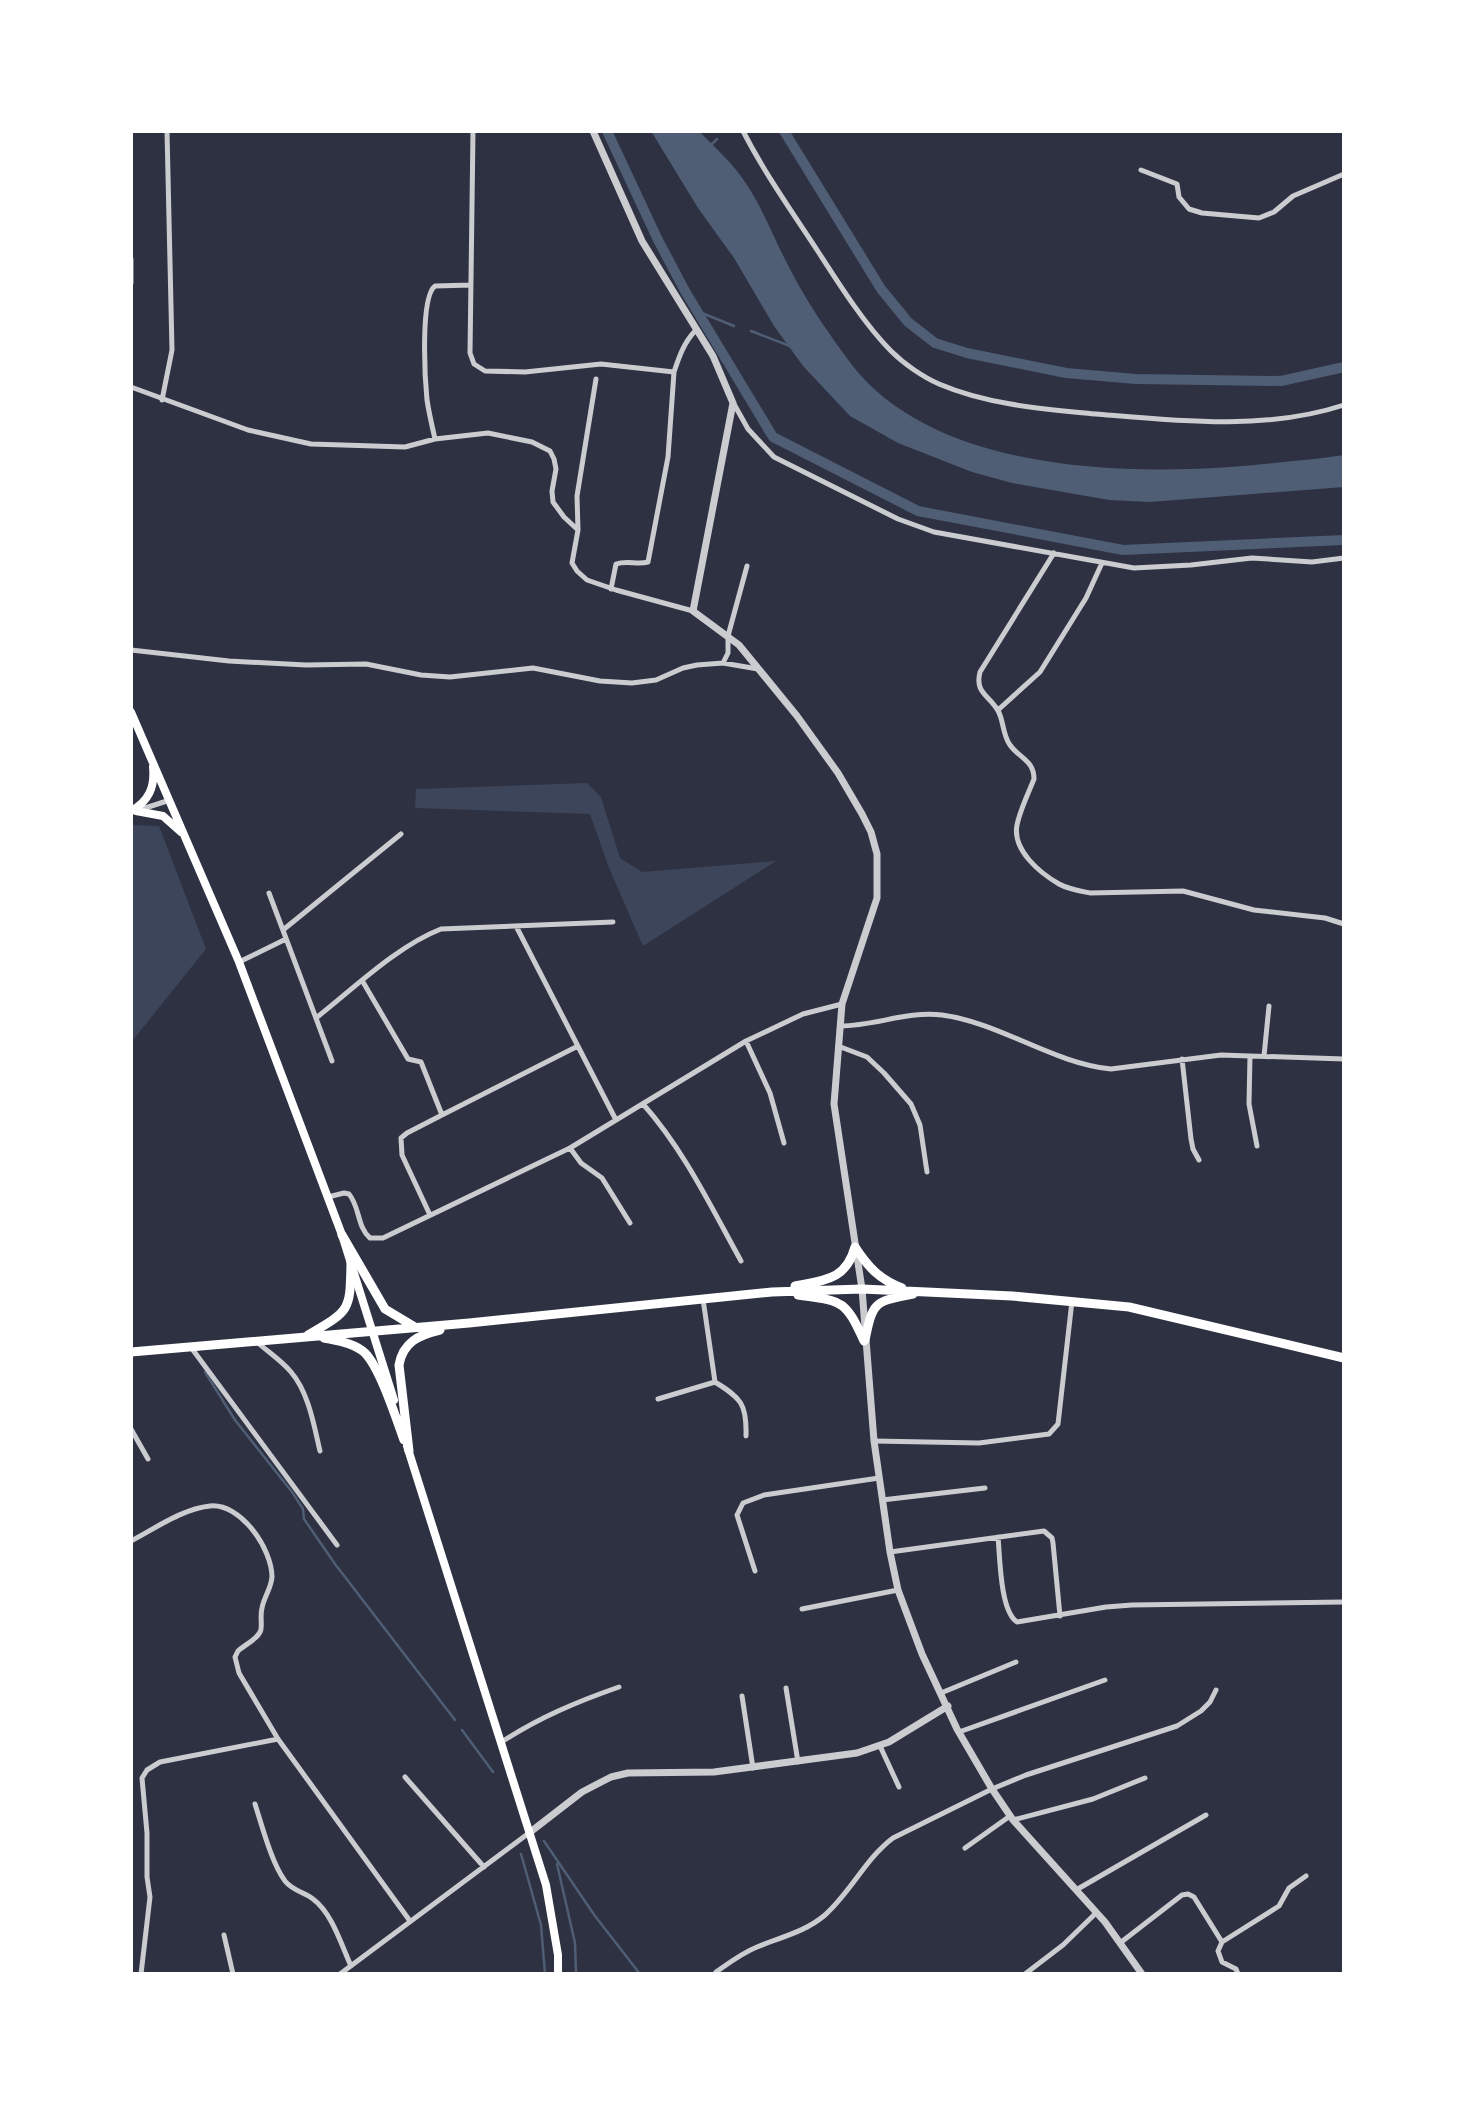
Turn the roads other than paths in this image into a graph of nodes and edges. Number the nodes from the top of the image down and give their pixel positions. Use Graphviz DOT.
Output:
graph roads {
  1 [pos="167,131"];
  2 [pos="473,131"];
  3 [pos="593,131"];
  4 [pos="743,131"];
  5 [pos="1141,170"];
  6 [pos="1344,174"];
  7 [pos="131,259"];
  8 [pos="131,283"];
  9 [pos="471,285"];
  10 [pos="696,330"];
  11 [pos="674,372"];
  12 [pos="596,379"];
  13 [pos="131,387"];
  14 [pos="162,400"];
  15 [pos="733,403"];
  16 [pos="1344,405"];
  17 [pos="435,439"];
  18 [pos="578,530"];
  19 [pos="1054,553"];
  20 [pos="1344,558"];
  21 [pos="1102,563"];
  22 [pos="747,566"];
  23 [pos="611,589"];
  24 [pos="693,611"];
  25 [pos="728,636"];
  26 [pos="131,650"];
  27 [pos="723,663"];
  28 [pos="758,669"];
  29 [pos="998,710"];
  30 [pos="131,712"];
  31 [pos="149,754"];
  32 [pos="170,800"];
  33 [pos="133,811"];
  34 [pos="401,834"];
  35 [pos="186,837"];
  36 [pos="269,893"];
  37 [pos="613,922"];
  38 [pos="1344,924"];
  39 [pos="516,926"];
  40 [pos="283,930"];
  41 [pos="286,939"];
  42 [pos="239,962"];
  43 [pos="363,982"];
  44 [pos="842,1004"];
  45 [pos="1269,1006"];
  46 [pos="316,1018"];
  47 [pos="840,1026"];
  48 [pos="746,1041"];
  49 [pos="578,1046"];
  50 [pos="838,1046"];
  51 [pos="1250,1056"];
  52 [pos="1264,1056"];
  53 [pos="1182,1059"];
  54 [pos="1344,1059"];
  55 [pos="332,1061"];
  56 [pos="643,1104"];
  57 [pos="442,1115"];
  58 [pos="617,1120"];
  59 [pos="784,1143"];
  60 [pos="1257,1146"];
  61 [pos="570,1148"];
  62 [pos="1199,1160"];
  63 [pos="927,1172"];
  64 [pos="328,1197"];
  65 [pos="430,1215"];
  66 [pos="630,1223"];
  67 [pos="342,1235"];
  68 [pos="855,1247"];
  69 [pos="741,1261"];
  70 [pos="351,1262"];
  71 [pos="862,1289"];
  72 [pos="909,1290"];
  73 [pos="932,1291"];
  74 [pos="772,1292"];
  75 [pos="703,1299"];
  76 [pos="1072,1301"];
  77 [pos="469,1323"];
  78 [pos="417,1328"];
  79 [pos="373,1332"];
  80 [pos="307,1336"];
  81 [pos="254,1340"];
  82 [pos="864,1340"];
  83 [pos="190,1346"];
  84 [pos="131,1352"];
  85 [pos="1344,1358"];
  86 [pos="715,1382"];
  87 [pos="658,1399"];
  88 [pos="131,1429"];
  89 [pos="746,1436"];
  90 [pos="874,1441"];
  91 [pos="320,1451"];
  92 [pos="409,1451"];
  93 [pos="148,1459"];
  94 [pos="878,1478"];
  95 [pos="985,1488"];
  96 [pos="882,1500"];
  97 [pos="998,1537"];
  98 [pos="131,1542"];
  99 [pos="337,1545"];
  100 [pos="890,1552"];
  101 [pos="755,1571"];
  102 [pos="898,1590"];
  103 [pos="1344,1602"];
  104 [pos="802,1609"];
  105 [pos="1060,1616"];
  106 [pos="1016,1662"];
  107 [pos="1105,1680"];
  108 [pos="618,1687"];
  109 [pos="786,1688"];
  110 [pos="1216,1690"];
  111 [pos="941,1693"];
  112 [pos="742,1696"];
  113 [pos="948,1706"];
  114 [pos="959,1732"];
  115 [pos="278,1738"];
  116 [pos="500,1743"];
  117 [pos="880,1746"];
  118 [pos="798,1762"];
  119 [pos="753,1768"];
  120 [pos="405,1777"];
  121 [pos="1144,1778"];
  122 [pos="899,1787"];
  123 [pos="992,1789"];
  124 [pos="255,1804"];
  125 [pos="1206,1815"];
  126 [pos="1012,1818"];
  127 [pos="529,1833"];
  128 [pos="965,1848"];
  129 [pos="484,1867"];
  130 [pos="1306,1875"];
  131 [pos="1076,1890"];
  132 [pos="1096,1913"];
  133 [pos="410,1921"];
  134 [pos="224,1934"];
  135 [pos="1222,1942"];
  136 [pos="1120,1943"];
  137 [pos="351,1966"];
  138 [pos="1140,1971"];
  139 [pos="716,1972"];
  140 [pos="141,1974"];
  141 [pos="233,1974"];
  142 [pos="340,1974"];
  143 [pos="558,1974"];
  144 [pos="1025,1974"];
  145 [pos="1129,1974"];
  146 [pos="1238,1974"];
  1 -- 14 [label="street"];
  2 -- 9 [label="street"];
  3 -- 10 [label="street"];
  4 -- 16 [label="street"];
  5 -- 6 [label="street"];
  7 -- 8 [label="street"];
  9 -- 11 [label="street"];
  9 -- 17 [label="street"];
  10 -- 11 [label="street"];
  10 -- 15 [label="street"];
  11 -- 23 [label="street"];
  12 -- 18 [label="street"];
  13 -- 14 [label="street"];
  14 -- 17 [label="street"];
  15 -- 19 [label="street"];
  15 -- 24 [label="street"];
  17 -- 18 [label="street"];
  18 -- 23 [label="street"];
  19 -- 21 [label="street"];
  19 -- 29 [label="street"];
  20 -- 21 [label="street"];
  21 -- 29 [label="street"];
  22 -- 25 [label="street"];
  23 -- 24 [label="street"];
  24 -- 25 [label="street"];
  25 -- 27 [label="street"];
  25 -- 28 [label="street"];
  26 -- 27 [label="street"];
  27 -- 28 [label="street"];
  28 -- 44 [label="street"];
  29 -- 38 [label="street"];
  30 -- 31 [label="main road"];
  31 -- 32 [label="main road"];
  31 -- 33 [label="main road"];
  32 -- 33 [label="street"];
  32 -- 35 [label="main road"];
  33 -- 35 [label="main road"];
  34 -- 40 [label="street"];
  35 -- 42 [label="main road"];
  36 -- 40 [label="street"];
  37 -- 39 [label="street"];
  39 -- 43 [label="street"];
  39 -- 49 [label="street"];
  40 -- 41 [label="street"];
  41 -- 42 [label="street"];
  41 -- 46 [label="street"];
  42 -- 64 [label="main road"];
  43 -- 46 [label="street"];
  43 -- 57 [label="street"];
  44 -- 47 [label="street"];
  44 -- 48 [label="street"];
  45 -- 52 [label="street"];
  46 -- 55 [label="street"];
  47 -- 50 [label="street"];
  47 -- 53 [label="street"];
  48 -- 56 [label="street"];
  48 -- 59 [label="street"];
  49 -- 57 [label="street"];
  49 -- 58 [label="street"];
  50 -- 63 [label="street"];
  50 -- 68 [label="street"];
  51 -- 52 [label="street"];
  51 -- 53 [label="street"];
  51 -- 60 [label="street"];
  52 -- 54 [label="street"];
  53 -- 62 [label="street"];
  56 -- 58 [label="street"];
  56 -- 69 [label="street"];
  57 -- 65 [label="street"];
  58 -- 61 [label="street"];
  61 -- 65 [label="street"];
  61 -- 66 [label="street"];
  64 -- 65 [label="street"];
  64 -- 67 [label="main road"];
  67 -- 70 [label="main road"];
  67 -- 78 [label="main road"];
  68 -- 71 [label="street"];
  68 -- 72 [label="main road"];
  68 -- 74 [label="main road"];
  70 -- 79 [label="main road"];
  70 -- 80 [label="main road"];
  71 -- 72 [label="main road"];
  71 -- 74 [label="main road"];
  71 -- 82 [label="street"];
  72 -- 73 [label="main road"];
  73 -- 76 [label="main road"];
  73 -- 82 [label="main road"];
  74 -- 75 [label="main road"];
  74 -- 82 [label="main road"];
  75 -- 77 [label="main road"];
  75 -- 86 [label="street"];
  76 -- 85 [label="main road"];
  76 -- 90 [label="street"];
  77 -- 78 [label="main road"];
  77 -- 92 [label="main road"];
  78 -- 79 [label="main road"];
  79 -- 80 [label="main road"];
  79 -- 92 [label="main road"];
  80 -- 81 [label="main road"];
  80 -- 92 [label="main road"];
  81 -- 83 [label="main road"];
  81 -- 91 [label="street"];
  82 -- 90 [label="street"];
  83 -- 84 [label="main road"];
  83 -- 99 [label="street"];
  86 -- 87 [label="street"];
  86 -- 89 [label="street"];
  88 -- 93 [label="street"];
  90 -- 94 [label="street"];
  92 -- 116 [label="main road"];
  94 -- 96 [label="street"];
  94 -- 101 [label="street"];
  95 -- 96 [label="street"];
  96 -- 100 [label="street"];
  97 -- 100 [label="street"];
  97 -- 105 [label="street"];
  97 -- 105 [label="street"];
  98 -- 115 [label="street"];
  100 -- 102 [label="street"];
  102 -- 104 [label="street"];
  102 -- 111 [label="street"];
  103 -- 105 [label="street"];
  106 -- 111 [label="street"];
  107 -- 114 [label="street"];
  108 -- 116 [label="street"];
  109 -- 118 [label="street"];
  110 -- 123 [label="street"];
  111 -- 113 [label="street"];
  112 -- 119 [label="street"];
  113 -- 114 [label="street"];
  113 -- 117 [label="street"];
  114 -- 123 [label="street"];
  115 -- 133 [label="street"];
  115 -- 140 [label="street"];
  116 -- 127 [label="main road"];
  117 -- 118 [label="street"];
  117 -- 122 [label="street"];
  118 -- 119 [label="street"];
  119 -- 127 [label="street"];
  120 -- 129 [label="street"];
  121 -- 126 [label="street"];
  123 -- 126 [label="street"];
  123 -- 139 [label="street"];
  124 -- 137 [label="street"];
  125 -- 131 [label="street"];
  126 -- 128 [label="street"];
  126 -- 131 [label="street"];
  127 -- 129 [label="street"];
  127 -- 143 [label="main road"];
  129 -- 133 [label="street"];
  130 -- 135 [label="street"];
  131 -- 132 [label="street"];
  132 -- 136 [label="street"];
  132 -- 144 [label="street"];
  133 -- 137 [label="street"];
  134 -- 141 [label="street"];
  135 -- 136 [label="street"];
  135 -- 146 [label="street"];
  136 -- 138 [label="street"];
  137 -- 142 [label="street"];
  138 -- 145 [label="street"];
}
